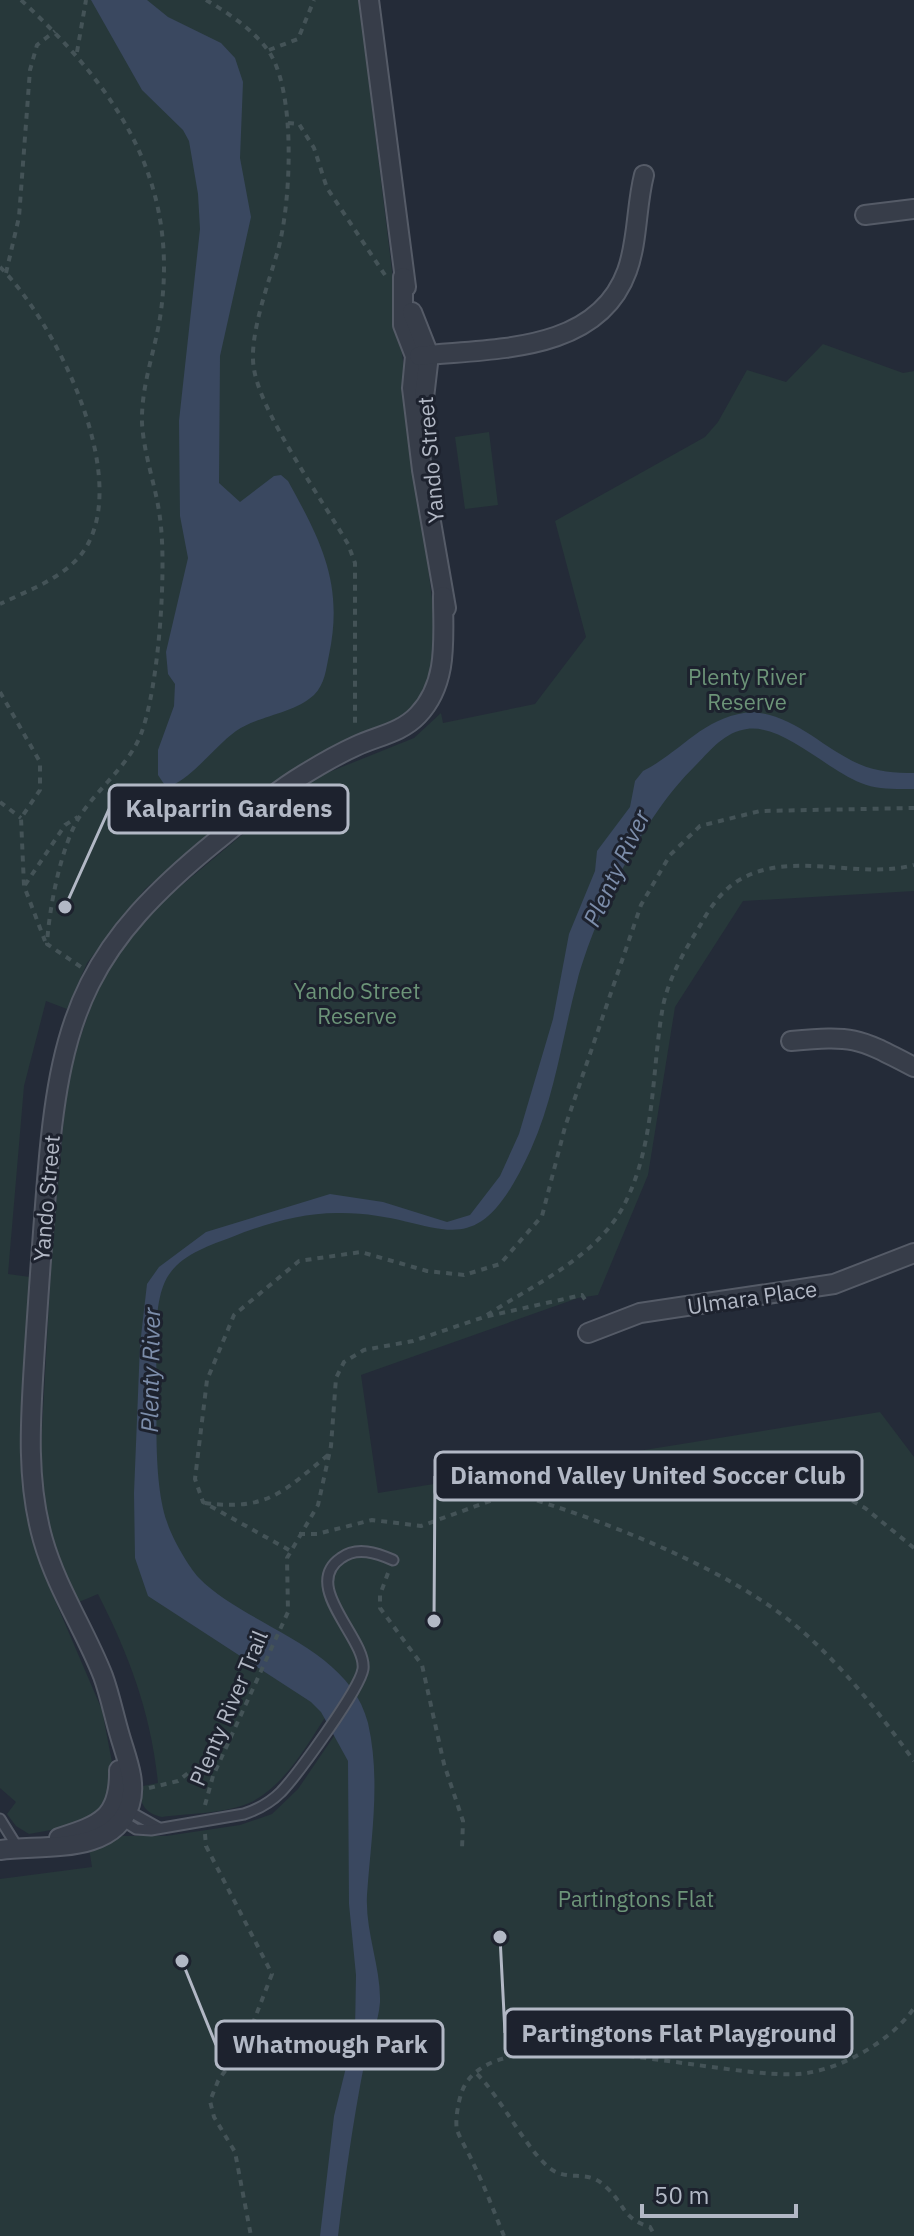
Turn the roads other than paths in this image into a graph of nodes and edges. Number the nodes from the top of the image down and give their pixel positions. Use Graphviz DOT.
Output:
graph roads {
  1 [pos="369,0"];
  2 [pos="644,175"];
  3 [pos="914,209"];
  4 [pos="865,215"];
  5 [pos="422,356"];
  6 [pos="443,596"];
  7 [pos="323,765"];
  8 [pos="791,1041"];
  9 [pos="914,1067"];
  10 [pos="914,1253"];
  11 [pos="588,1333"];
  12 [pos="393,1560"];
  13 [pos="118,1727"];
  14 [pos="120,1814"];
  15 [pos="0,1819"];
  16 [pos="18,1848"];
  1 -- 5 [label="street"];
  2 -- 5 [label="street"];
  3 -- 4 [label="street"];
  5 -- 6 [label="street, Yando Street"];
  6 -- 7 [label="street, Yando Street"];
  6 -- 7 [label="street, Yando Street"];
  7 -- 13 [label="street, Yando Street"];
  8 -- 9 [label="street"];
  10 -- 11 [label="street, Ulmara Place"];
  12 -- 14 [label="lane"];
  13 -- 14 [label="street, Yando Street"];
  13 -- 14 [label="street, Yando Street"];
  14 -- 16 [label="street"];
  15 -- 16 [label="lane"];
}
